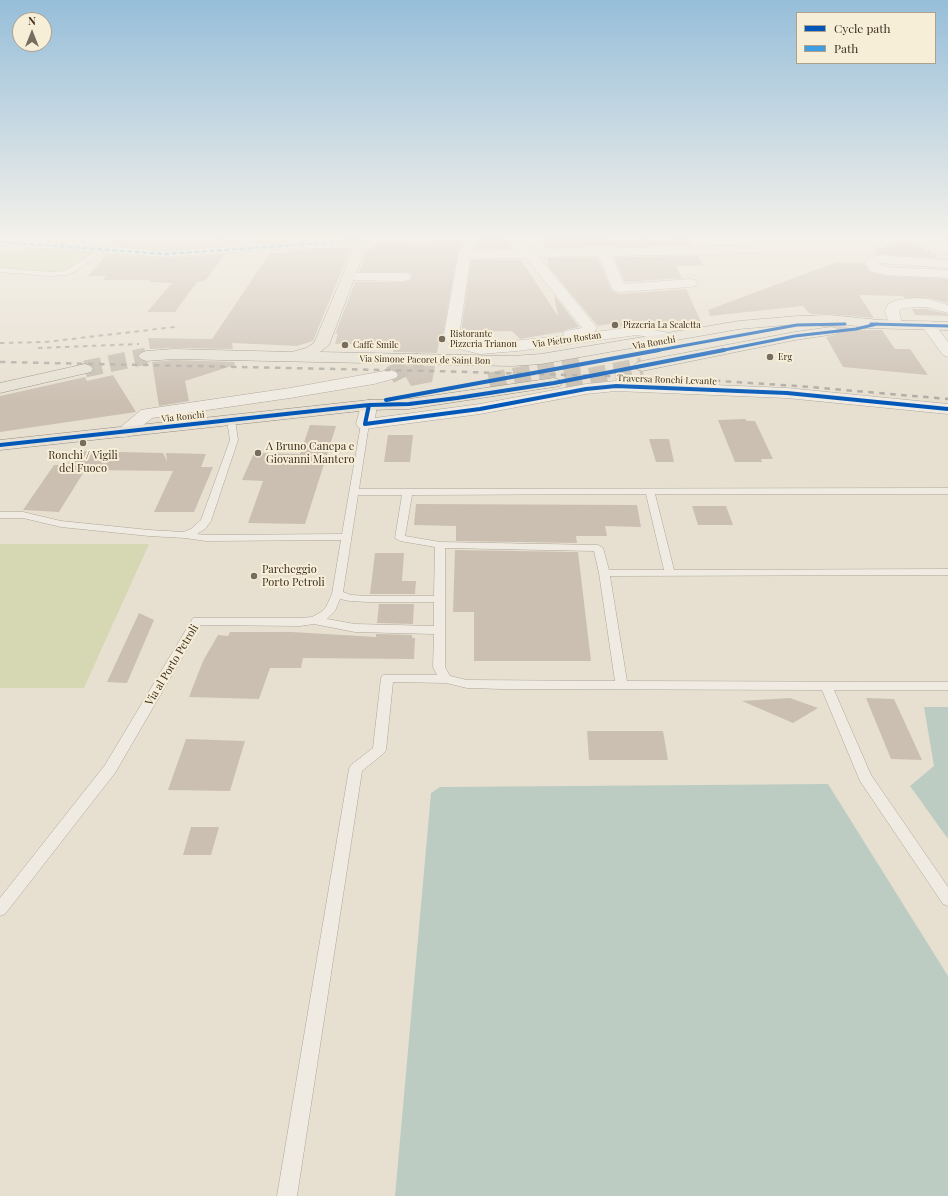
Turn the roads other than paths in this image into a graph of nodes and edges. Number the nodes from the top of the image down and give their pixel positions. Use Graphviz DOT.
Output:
graph roads {
  1 [pos="343,292"];
  2 [pos="458,292"];
  3 [pos="561,292"];
  4 [pos="948,309"];
  5 [pos="877,324"];
  6 [pos="895,324"];
  7 [pos="928,325"];
  8 [pos="948,326"];
  9 [pos="701,331"];
  10 [pos="670,337"];
  11 [pos="726,338"];
  12 [pos="321,345"];
  13 [pos="531,345"];
  14 [pos="948,352"];
  15 [pos="146,356"];
  16 [pos="270,356"];
  17 [pos="354,359"];
  18 [pos="672,360"];
  19 [pos="584,363"];
  20 [pos="642,366"];
  21 [pos="85,369"];
  22 [pos="390,375"];
  23 [pos="489,382"];
  24 [pos="554,384"];
  25 [pos="0,388"];
  26 [pos="368,405"];
  27 [pos="948,409"];
  28 [pos="231,420"];
  29 [pos="364,424"];
  30 [pos="124,432"];
  31 [pos="0,446"];
  32 [pos="353,492"];
  33 [pos="650,492"];
  34 [pos="948,492"];
  35 [pos="407,493"];
  36 [pos="0,515"];
  37 [pos="184,535"];
  38 [pos="345,537"];
  39 [pos="440,545"];
  40 [pos="948,572"];
  41 [pos="604,573"];
  42 [pos="670,573"];
  43 [pos="337,594"];
  44 [pos="440,599"];
  45 [pos="314,620"];
  46 [pos="439,630"];
  47 [pos="446,679"];
  48 [pos="622,685"];
  49 [pos="827,686"];
  50 [pos="948,686"];
  51 [pos="948,899"];
  52 [pos="0,909"];
  53 [pos="287,1196"];
  1 -- 12 [label="main road"];
  2 -- 13 [label="street, Via Pietro Rostan"];
  3 -- 13 [label="street"];
  4 -- 6 [label="street"];
  5 -- 6 [label="main road"];
  5 -- 9 [label="main road, Via Simone Pacoret de Saint Bon"];
  5 -- 11 [label="main road, Via Ronchi"];
  5 -- 18 [label="main road"];
  6 -- 7 [label="main road"];
  7 -- 8 [label="main road"];
  7 -- 14 [label="street"];
  9 -- 10 [label="main road, Via Simone Pacoret de Saint Bon"];
  9 -- 11 [label="main road"];
  10 -- 13 [label="street, Via Pietro Rostan"];
  10 -- 17 [label="main road, Via Simone Pacoret de Saint Bon"];
  11 -- 18 [label="main road"];
  11 -- 19 [label="main road, Via Ronchi"];
  12 -- 16 [label="main road"];
  12 -- 17 [label="main road"];
  15 -- 16 [label="main road, Via Simone Pacoret de Saint Bon"];
  16 -- 17 [label="main road, Via Simone Pacoret de Saint Bon"];
  18 -- 20 [label="main road"];
  21 -- 25 [label="main road"];
  22 -- 30 [label="street"];
  23 -- 26 [label="main road, Via Ronchi"];
  24 -- 26 [label="main road, Via Ronchi"];
  26 -- 28 [label="main road, Via Ronchi"];
  26 -- 29 [label="street, Via al Porto Petroli"];
  27 -- 29 [label="street, Traversa Ronchi Levante"];
  28 -- 30 [label="main road, Via Ronchi"];
  28 -- 37 [label="lane"];
  29 -- 32 [label="lane, Via al Porto Petroli"];
  30 -- 31 [label="main road, Via Ronchi"];
  32 -- 35 [label="lane"];
  32 -- 38 [label="lane, Via al Porto Petroli"];
  33 -- 34 [label="lane"];
  33 -- 35 [label="lane"];
  33 -- 42 [label="lane"];
  35 -- 39 [label="lane"];
  36 -- 37 [label="lane"];
  37 -- 38 [label="lane"];
  38 -- 43 [label="lane, Via al Porto Petroli"];
  39 -- 41 [label="lane"];
  39 -- 44 [label="lane"];
  40 -- 42 [label="lane"];
  41 -- 42 [label="lane"];
  41 -- 48 [label="lane"];
  43 -- 44 [label="lane"];
  43 -- 45 [label="lane, Via al Porto Petroli"];
  44 -- 46 [label="lane"];
  45 -- 46 [label="lane"];
  45 -- 52 [label="lane, Via al Porto Petroli"];
  46 -- 47 [label="lane"];
  47 -- 48 [label="lane"];
  47 -- 53 [label="lane"];
  48 -- 49 [label="lane"];
  49 -- 50 [label="lane"];
  49 -- 51 [label="lane"];
}
